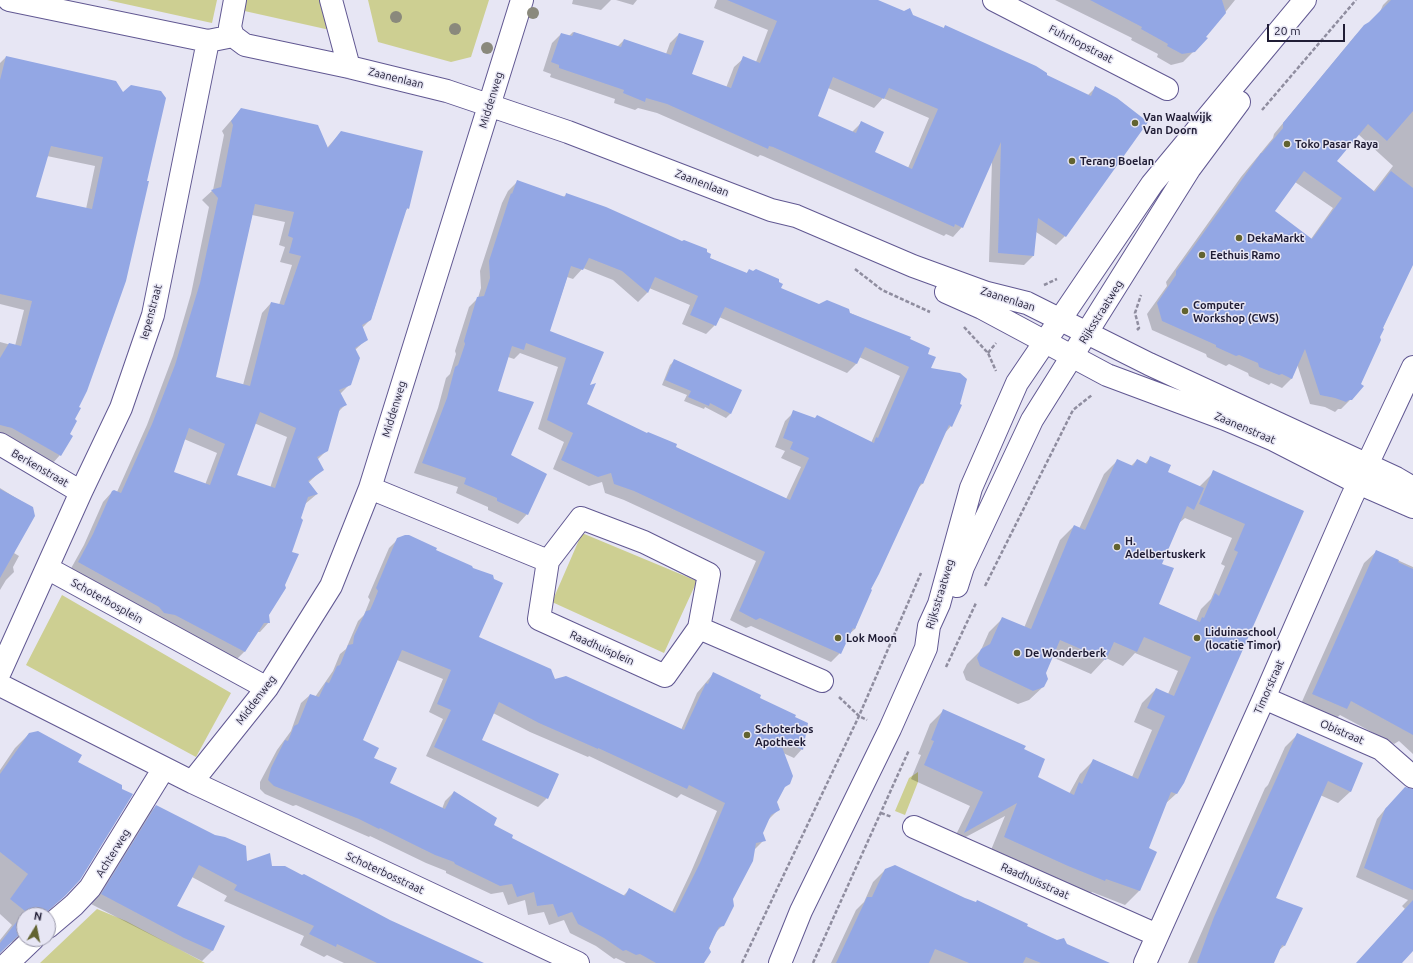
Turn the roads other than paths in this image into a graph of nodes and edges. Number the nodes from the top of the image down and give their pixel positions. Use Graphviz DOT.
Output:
graph roads {
  1 [pos="9,0"];
  2 [pos="235,0"];
  3 [pos="331,0"];
  4 [pos="522,0"];
  5 [pos="994,0"];
  6 [pos="1305,0"];
  7 [pos="1319,0"];
  8 [pos="233,36"];
  9 [pos="208,41"];
  10 [pos="349,67"];
  11 [pos="1167,89"];
  12 [pos="489,105"];
  13 [pos="771,210"];
  14 [pos="1059,320"];
  15 [pos="1087,333"];
  16 [pos="1044,342"];
  17 [pos="1073,357"];
  18 [pos="1413,367"];
  19 [pos="1280,425"];
  20 [pos="0,444"];
  21 [pos="1363,474"];
  22 [pos="370,488"];
  23 [pos="1413,488"];
  24 [pos="81,492"];
  25 [pos="1413,507"];
  26 [pos="548,561"];
  27 [pos="47,568"];
  28 [pos="699,628"];
  29 [pos="926,648"];
  30 [pos="0,672"];
  31 [pos="822,681"];
  32 [pos="0,685"];
  33 [pos="267,688"];
  34 [pos="1264,698"];
  35 [pos="164,768"];
  36 [pos="1413,777"];
  37 [pos="192,782"];
  38 [pos="914,827"];
  39 [pos="801,911"];
  40 [pos="56,920"];
  41 [pos="1157,935"];
  42 [pos="25,947"];
  43 [pos="8,963"];
  44 [pos="578,963"];
  45 [pos="770,963"];
  46 [pos="780,963"];
  47 [pos="1145,963"];
  1 -- 9 [label="street"];
  2 -- 8 [label="street"];
  3 -- 10 [label="street"];
  4 -- 12 [label="street, Middenweg"];
  5 -- 11 [label="street, Fuhrhopstraat"];
  6 -- 14 [label="street, Rijksstraatweg"];
  7 -- 15 [label="street, Rijksstraatweg"];
  8 -- 9 [label="street"];
  8 -- 10 [label="street, Zaanenlaan"];
  9 -- 24 [label="street, Iepenstraat"];
  10 -- 12 [label="street, Zaanenlaan"];
  12 -- 13 [label="street, Zaanenlaan"];
  12 -- 22 [label="street, Middenweg"];
  13 -- 14 [label="street, Zaanenlaan"];
  13 -- 16 [label="street, Zaanenlaan"];
  14 -- 15 [label="street, Zaanenlaan"];
  14 -- 16 [label="street, Rijksstraatweg"];
  15 -- 17 [label="street, Rijksstraatweg"];
  15 -- 19 [label="street, Zaanenstraat"];
  16 -- 17 [label="street, Zaanenlaan"];
  16 -- 29 [label="street, Rijksstraatweg"];
  17 -- 19 [label="street, Zaanenstraat"];
  17 -- 29 [label="street, Rijksstraatweg"];
  18 -- 21 [label="street, Timorstraat"];
  19 -- 21 [label="street, Zaanenstraat"];
  20 -- 24 [label="street, Berkenstraat"];
  21 -- 23 [label="street, Zaanenstraat"];
  21 -- 25 [label="street, Zaanenstraat"];
  21 -- 34 [label="street, Timorstraat"];
  22 -- 26 [label="street"];
  22 -- 33 [label="street, Middenweg"];
  24 -- 27 [label="street, Iepenstraat"];
  26 -- 28 [label="street, Raadhuisplein"];
  26 -- 28 [label="street, Raadhuisplein"];
  27 -- 30 [label="street"];
  27 -- 33 [label="street, Schoterbosplein"];
  28 -- 31 [label="street"];
  29 -- 39 [label="street, Rijksstraatweg"];
  32 -- 35 [label="street"];
  33 -- 37 [label="street, Middenweg"];
  34 -- 36 [label="street, Obistraat"];
  34 -- 41 [label="street, Timorstraat"];
  35 -- 37 [label="street"];
  35 -- 40 [label="street, Achterweg"];
  37 -- 44 [label="street, Schoterbosstraat"];
  38 -- 41 [label="street, Raadhuisstraat"];
  39 -- 45 [label="street, Rijksstraatweg"];
  39 -- 46 [label="street, Rijksstraatweg"];
  41 -- 47 [label="street, Timorstraat"];
  42 -- 43 [label="street"];
}
